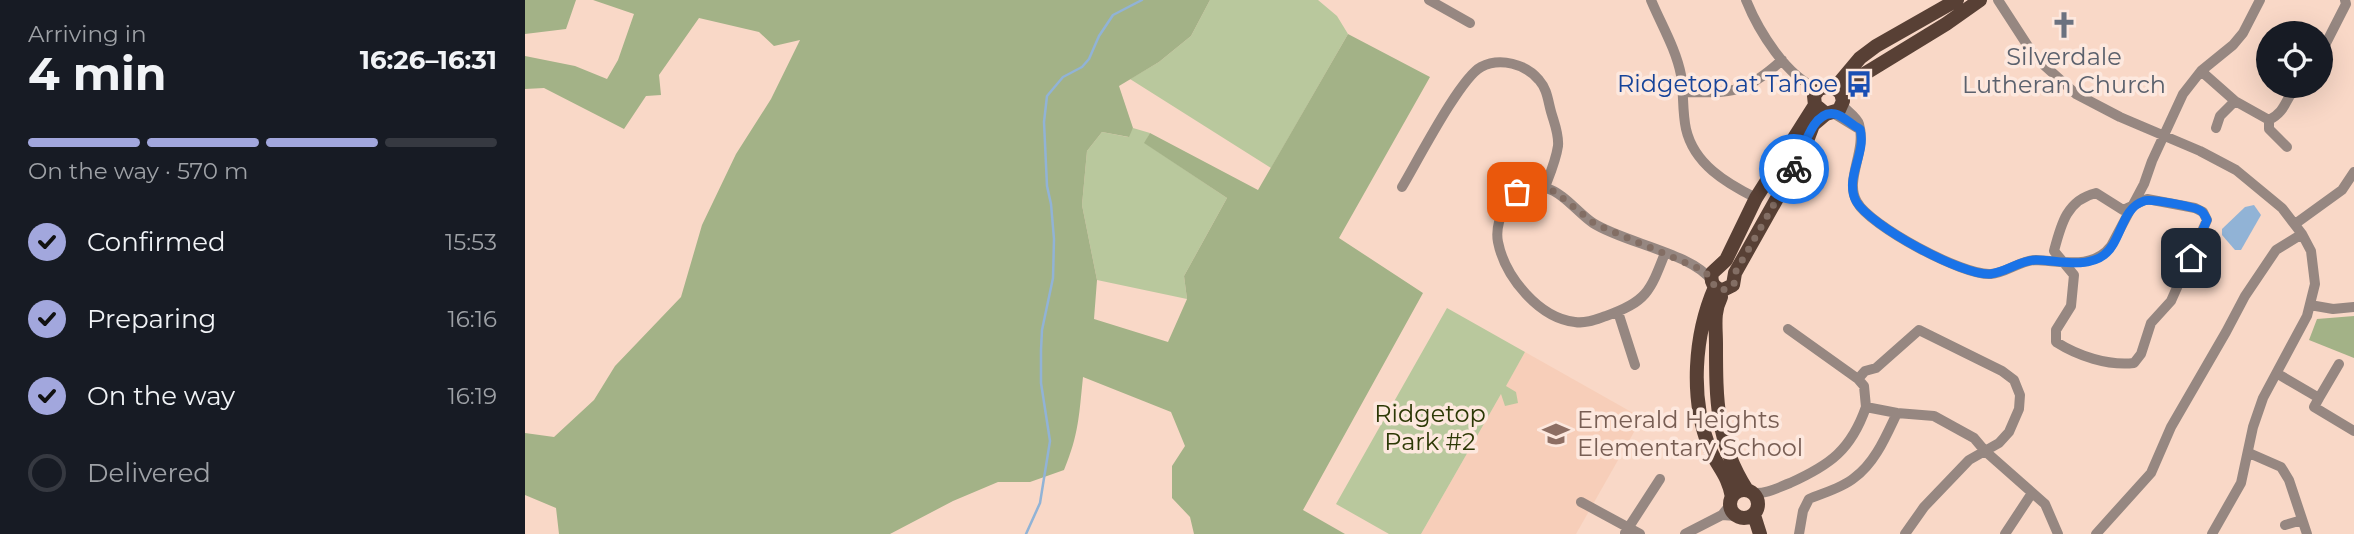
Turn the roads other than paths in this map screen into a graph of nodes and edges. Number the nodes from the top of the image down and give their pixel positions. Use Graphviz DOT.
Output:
graph roads {
  1 [pos="1429,0"];
  2 [pos="1651,0"];
  3 [pos="1746,0"];
  4 [pos="1957,0"];
  5 [pos="1980,0"];
  6 [pos="1998,0"];
  7 [pos="2260,0"];
  8 [pos="2344,0"];
  9 [pos="1470,23"];
  10 [pos="2333,29"];
  11 [pos="1782,60"];
  12 [pos="2201,71"];
  13 [pos="1683,92"];
  14 [pos="2289,98"];
  15 [pos="1826,99"];
  16 [pos="2235,101"];
  17 [pos="2269,120"];
  18 [pos="2216,128"];
  19 [pos="2164,136"];
  20 [pos="2287,147"];
  21 [pos="2354,172"];
  22 [pos="1402,187"];
  23 [pos="1545,187"];
  24 [pos="1756,198"];
  25 [pos="2133,206"];
  26 [pos="2299,229"];
  27 [pos="1665,253"];
  28 [pos="2061,261"];
  29 [pos="1715,277"];
  30 [pos="2310,304"];
  31 [pos="2354,307"];
  32 [pos="1618,312"];
  33 [pos="1788,329"];
  34 [pos="2339,364"];
  35 [pos="1635,365"];
  36 [pos="2278,374"];
  37 [pos="1858,379"];
  38 [pos="2319,398"];
  39 [pos="1866,407"];
  40 [pos="1897,413"];
  41 [pos="2354,431"];
  42 [pos="1985,451"];
  43 [pos="2249,453"];
  44 [pos="1660,479"];
  45 [pos="2032,493"];
  46 [pos="1581,502"];
  47 [pos="1744,505"];
  48 [pos="2302,520"];
  49 [pos="2285,526"];
  50 [pos="1626,531"];
  51 [pos="1640,534"];
  52 [pos="1685,534"];
  53 [pos="1751,534"];
  54 [pos="1760,534"];
  55 [pos="1800,534"];
  56 [pos="1905,534"];
  57 [pos="2004,534"];
  58 [pos="2058,534"];
  59 [pos="2096,534"];
  60 [pos="2212,534"];
  61 [pos="2307,534"];
  1 -- 9 [label="street"];
  2 -- 13 [label="street"];
  3 -- 11 [label="street"];
  4 -- 15 [label="main road"];
  5 -- 15 [label="main road"];
  6 -- 19 [label="street"];
  7 -- 12 [label="street"];
  8 -- 10 [label="street"];
  11 -- 13 [label="street"];
  11 -- 15 [label="street"];
  12 -- 16 [label="street"];
  12 -- 19 [label="street"];
  13 -- 24 [label="street"];
  14 -- 17 [label="street"];
  15 -- 24 [label="main road"];
  15 -- 28 [label="street"];
  15 -- 29 [label="main road"];
  16 -- 17 [label="street"];
  16 -- 18 [label="street"];
  17 -- 20 [label="street"];
  19 -- 25 [label="street"];
  19 -- 26 [label="street"];
  21 -- 26 [label="street"];
  22 -- 23 [label="street"];
  23 -- 27 [label="street"];
  23 -- 32 [label="street"];
  24 -- 29 [label="main road"];
  25 -- 28 [label="street"];
  25 -- 28 [label="street"];
  25 -- 28 [label="street"];
  26 -- 30 [label="street"];
  26 -- 59 [label="street"];
  27 -- 29 [label="street"];
  27 -- 32 [label="street"];
  29 -- 47 [label="main road"];
  30 -- 31 [label="street"];
  30 -- 36 [label="street"];
  32 -- 35 [label="street"];
  33 -- 37 [label="street"];
  34 -- 38 [label="street"];
  36 -- 38 [label="street"];
  36 -- 43 [label="street"];
  37 -- 39 [label="street"];
  37 -- 42 [label="street"];
  38 -- 41 [label="street"];
  39 -- 40 [label="street"];
  39 -- 47 [label="street"];
  40 -- 42 [label="street"];
  40 -- 55 [label="street"];
  42 -- 45 [label="street"];
  42 -- 56 [label="street"];
  43 -- 48 [label="street"];
  43 -- 60 [label="street"];
  44 -- 50 [label="street"];
  45 -- 57 [label="street"];
  45 -- 58 [label="street"];
  46 -- 50 [label="street"];
  47 -- 52 [label="street"];
  47 -- 53 [label="main road"];
  47 -- 54 [label="main road"];
  48 -- 49 [label="street"];
  48 -- 61 [label="street"];
  50 -- 51 [label="street"];
}
